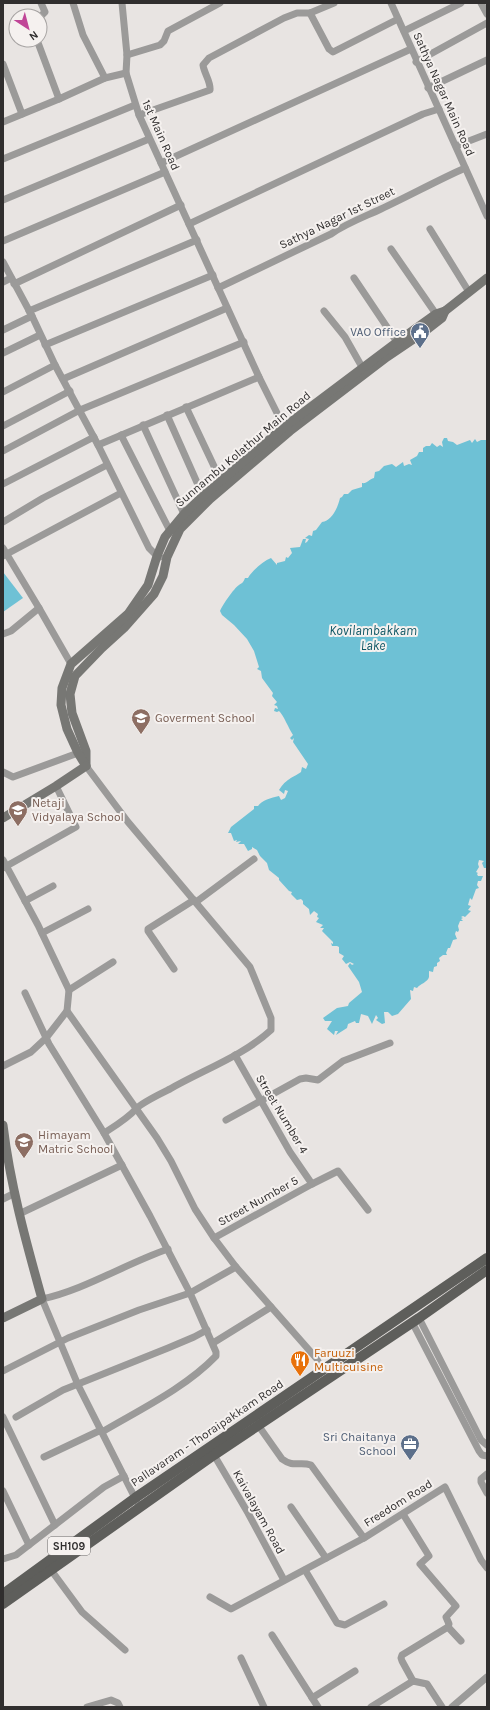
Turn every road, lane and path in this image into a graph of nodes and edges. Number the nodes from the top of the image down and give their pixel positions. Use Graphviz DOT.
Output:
graph roads {
  1 [pos="74,3"];
  2 [pos="122,3"];
  3 [pos="220,3"];
  4 [pos="334,3"];
  5 [pos="391,3"];
  6 [pos="461,3"];
  7 [pos="481,3"];
  8 [pos="310,13"];
  9 [pos="487,14"];
  10 [pos="398,19"];
  11 [pos="487,23"];
  12 [pos="404,32"];
  13 [pos="40,48"];
  14 [pos="411,48"];
  15 [pos="127,55"];
  16 [pos="487,60"];
  17 [pos="416,62"];
  18 [pos="3,64"];
  19 [pos="126,73"];
  20 [pos="105,78"];
  21 [pos="428,88"];
  22 [pos="59,99"];
  23 [pos="135,105"];
  24 [pos="439,109"];
  25 [pos="22,114"];
  26 [pos="138,115"];
  27 [pos="3,122"];
  28 [pos="487,134"];
  29 [pos="149,139"];
  30 [pos="456,146"];
  31 [pos="3,159"];
  32 [pos="161,163"];
  33 [pos="465,168"];
  34 [pos="165,172"];
  35 [pos="3,200"];
  36 [pos="180,205"];
  37 [pos="487,216"];
  38 [pos="189,224"];
  39 [pos="430,229"];
  40 [pos="197,240"];
  41 [pos="3,241"];
  42 [pos="391,249"];
  43 [pos="3,262"];
  44 [pos="213,275"];
  45 [pos="354,278"];
  46 [pos="487,278"];
  47 [pos="12,281"];
  48 [pos="3,282"];
  49 [pos="218,288"];
  50 [pos="469,292"];
  51 [pos="227,308"];
  52 [pos="324,311"];
  53 [pos="440,313"];
  54 [pos="31,314"];
  55 [pos="3,330"];
  56 [pos="40,335"];
  57 [pos="244,342"];
  58 [pos="397,342"];
  59 [pos="45,345"];
  60 [pos="3,353"];
  61 [pos="55,365"];
  62 [pos="362,367"];
  63 [pos="259,378"];
  64 [pos="63,379"];
  65 [pos="3,392"];
  66 [pos="70,392"];
  67 [pos="336,392"];
  68 [pos="186,408"];
  69 [pos="80,410"];
  70 [pos="167,415"];
  71 [pos="143,425"];
  72 [pos="3,426"];
  73 [pos="286,430"];
  74 [pos="121,435"];
  75 [pos="94,437"];
  76 [pos="98,445"];
  77 [pos="3,451"];
  78 [pos="107,465"];
  79 [pos="221,480"];
  80 [pos="3,484"];
  81 [pos="121,493"];
  82 [pos="203,496"];
  83 [pos="184,514"];
  84 [pos="3,522"];
  85 [pos="170,531"];
  86 [pos="4,553"];
  87 [pos="157,556"];
  88 [pos="166,558"];
  89 [pos="39,608"];
  90 [pos="3,634"];
  91 [pos="71,664"];
  92 [pos="78,753"];
  93 [pos="86,766"];
  94 [pos="3,772"];
  95 [pos="56,786"];
  96 [pos="3,818"];
  97 [pos="254,859"];
  98 [pos="4,865"];
  99 [pos="53,886"];
  100 [pos="25,901"];
  101 [pos="195,901"];
  102 [pos="88,909"];
  103 [pos="42,933"];
  104 [pos="113,962"];
  105 [pos="174,969"];
  106 [pos="69,990"];
  107 [pos="25,993"];
  108 [pos="67,1011"];
  109 [pos="46,1038"];
  110 [pos="390,1043"];
  111 [pos="235,1055"];
  112 [pos="3,1066"];
  113 [pos="260,1100"];
  114 [pos="136,1109"];
  115 [pos="226,1120"];
  116 [pos="3,1125"];
  117 [pos="104,1133"];
  118 [pos="4,1140"];
  119 [pos="5,1160"];
  120 [pos="122,1165"];
  121 [pos="312,1184"];
  122 [pos="15,1193"];
  123 [pos="3,1199"];
  124 [pos="368,1210"];
  125 [pos="18,1214"];
  126 [pos="214,1238"];
  127 [pos="168,1249"];
  128 [pos="487,1258"];
  129 [pos="236,1266"];
  130 [pos="487,1270"];
  131 [pos="190,1293"];
  132 [pos="42,1299"];
  133 [pos="271,1307"];
  134 [pos="3,1318"];
  135 [pos="416,1320"];
  136 [pos="207,1330"];
  137 [pos="60,1342"];
  138 [pos="213,1343"];
  139 [pos="322,1371"];
  140 [pos="3,1372"];
  141 [pos="314,1382"];
  142 [pos="78,1385"];
  143 [pos="3,1417"];
  144 [pos="16,1417"];
  145 [pos="258,1425"];
  146 [pos="101,1431"];
  147 [pos="487,1445"];
  148 [pos="214,1455"];
  149 [pos="487,1456"];
  150 [pos="44,1457"];
  151 [pos="487,1474"];
  152 [pos="124,1476"];
  153 [pos="3,1491"];
  154 [pos="487,1493"];
  155 [pos="138,1502"];
  156 [pos="291,1507"];
  157 [pos="403,1514"];
  158 [pos="55,1525"];
  159 [pos="364,1538"];
  160 [pos="29,1545"];
  161 [pos="326,1558"];
  162 [pos="3,1559"];
  163 [pos="487,1568"];
  164 [pos="51,1570"];
  165 [pos="305,1570"];
  166 [pos="284,1580"];
  167 [pos="3,1594"];
  168 [pos="210,1597"];
  169 [pos="3,1604"];
  170 [pos="384,1604"];
  171 [pos="448,1627"];
  172 [pos="272,1635"];
  173 [pos="461,1641"];
  174 [pos="125,1650"];
  175 [pos="241,1658"];
  176 [pos="355,1671"];
  177 [pos="487,1677"];
  178 [pos="413,1681"];
  179 [pos="312,1698"];
  180 [pos="87,1707"];
  181 [pos="120,1707"];
  182 [pos="264,1707"];
  183 [pos="318,1707"];
  184 [pos="371,1707"];
  185 [pos="442,1707"];
  186 [pos="452,1707"];
  1 -- 20 [label="street"];
  2 -- 15 [label="street, 1st Main Road"];
  3 -- 15 [label="street"];
  4 -- 8 [label="street"];
  5 -- 10 [label="street, Sathya Nagar Main Road"];
  6 -- 12 [label="street"];
  7 -- 9 [label="street"];
  8 -- 10 [label="street"];
  8 -- 26 [label="street"];
  10 -- 12 [label="street, Sathya Nagar Main Road"];
  11 -- 17 [label="street"];
  12 -- 14 [label="street, Sathya Nagar Main Road"];
  13 -- 22 [label="street"];
  14 -- 17 [label="street, Sathya Nagar Main Road"];
  14 -- 32 [label="street"];
  15 -- 19 [label="street, 1st Main Road"];
  16 -- 21 [label="street"];
  17 -- 21 [label="street, Sathya Nagar Main Road"];
  18 -- 25 [label="street"];
  19 -- 20 [label="street"];
  19 -- 23 [label="street, 1st Main Road"];
  20 -- 22 [label="street"];
  21 -- 24 [label="street, Sathya Nagar Main Road"];
  22 -- 25 [label="street"];
  23 -- 26 [label="street, 1st Main Road"];
  23 -- 31 [label="street"];
  24 -- 30 [label="street, Sathya Nagar Main Road"];
  24 -- 38 [label="street"];
  25 -- 27 [label="street"];
  26 -- 29 [label="street, 1st Main Road"];
  28 -- 30 [label="street"];
  29 -- 32 [label="street, 1st Main Road"];
  29 -- 35 [label="street"];
  30 -- 33 [label="street, Sathya Nagar Main Road"];
  32 -- 34 [label="street, 1st Main Road"];
  33 -- 37 [label="street, Sathya Nagar Main Road"];
  33 -- 49 [label="street, Sathya Nagar 1st Street"];
  34 -- 36 [label="street, 1st Main Road"];
  34 -- 41 [label="street"];
  36 -- 38 [label="street, 1st Main Road"];
  36 -- 47 [label="street"];
  38 -- 40 [label="street, 1st Main Road"];
  39 -- 50 [label="street"];
  40 -- 44 [label="street, 1st Main Road"];
  40 -- 54 [label="street"];
  42 -- 53 [label="street"];
  43 -- 47 [label="street"];
  44 -- 49 [label="street, 1st Main Road"];
  44 -- 59 [label="street"];
  45 -- 58 [label="street"];
  46 -- 50 [label="street, Sunnambu Kolathur Main Road"];
  47 -- 48 [label="street"];
  47 -- 54 [label="street"];
  49 -- 51 [label="street, 1st Main Road"];
  50 -- 53 [label="street, Sunnambu Kolathur Main Road"];
  51 -- 57 [label="street, 1st Main Road"];
  51 -- 64 [label="street"];
  52 -- 62 [label="street"];
  53 -- 58 [label="street, Sunnambu Kolathur Main Road"];
  53 -- 67 [label="street, Sunnambu Kolathur Main Road"];
  54 -- 55 [label="street"];
  54 -- 56 [label="street"];
  56 -- 59 [label="street"];
  56 -- 60 [label="street"];
  57 -- 63 [label="street, 1st Main Road"];
  57 -- 69 [label="street"];
  58 -- 62 [label="street, Sunnambu Kolathur Main Road"];
  59 -- 61 [label="street"];
  61 -- 64 [label="street"];
  61 -- 65 [label="street"];
  62 -- 67 [label="street, Sunnambu Kolathur Main Road"];
  63 -- 68 [label="street"];
  63 -- 73 [label="street, 1st Main Road"];
  64 -- 66 [label="street"];
  66 -- 69 [label="street"];
  66 -- 72 [label="street"];
  67 -- 73 [label="street, Sunnambu Kolathur Main Road"];
  68 -- 70 [label="street"];
  68 -- 79 [label="street"];
  69 -- 75 [label="street"];
  69 -- 77 [label="street"];
  70 -- 71 [label="street"];
  70 -- 82 [label="street"];
  71 -- 74 [label="street"];
  71 -- 83 [label="street"];
  73 -- 79 [label="street, Sunnambu Kolathur Main Road"];
  73 -- 88 [label="street, Sunnambu Kolathur Main Road"];
  74 -- 76 [label="street"];
  74 -- 85 [label="street"];
  75 -- 76 [label="street"];
  75 -- 80 [label="street"];
  76 -- 78 [label="street"];
  78 -- 81 [label="street"];
  78 -- 84 [label="street"];
  79 -- 82 [label="street, Sunnambu Kolathur Main Road"];
  81 -- 86 [label="street"];
  81 -- 87 [label="street"];
  82 -- 83 [label="street, Sunnambu Kolathur Main Road"];
  83 -- 85 [label="street, Sunnambu Kolathur Main Road"];
  85 -- 87 [label="street, Sunnambu Kolathur Main Road"];
  86 -- 89 [label="street"];
  87 -- 88 [label="street"];
  87 -- 91 [label="street, Sunnambu Kolathur Main Road"];
  88 -- 93 [label="street, Sunnambu Kolathur Main Road"];
  89 -- 90 [label="street"];
  89 -- 91 [label="street"];
  91 -- 92 [label="street, Sunnambu Kolathur Main Road"];
  92 -- 93 [label="street, Sunnambu Kolathur Main Road"];
  92 -- 94 [label="street"];
  93 -- 95 [label="street"];
  93 -- 101 [label="street"];
  95 -- 96 [label="street"];
  95 -- 98 [label="street"];
  97 -- 101 [label="street"];
  98 -- 100 [label="street"];
  99 -- 100 [label="street"];
  100 -- 103 [label="street"];
  101 -- 105 [label="street"];
  101 -- 111 [label="street"];
  102 -- 103 [label="street"];
  103 -- 106 [label="street"];
  104 -- 106 [label="street"];
  106 -- 108 [label="street"];
  107 -- 109 [label="street"];
  108 -- 109 [label="street"];
  108 -- 114 [label="street"];
  109 -- 112 [label="street"];
  109 -- 117 [label="street"];
  110 -- 113 [label="street"];
  111 -- 113 [label="street, Street Number 4"];
  111 -- 114 [label="street"];
  113 -- 115 [label="street"];
  113 -- 121 [label="street, Street Number 4"];
  114 -- 117 [label="street"];
  114 -- 126 [label="street"];
  116 -- 118 [label="street"];
  117 -- 120 [label="street"];
  118 -- 119 [label="street"];
  119 -- 122 [label="street"];
  120 -- 125 [label="street"];
  120 -- 127 [label="street"];
  121 -- 124 [label="street, Street Number 5"];
  121 -- 126 [label="street, Street Number 5"];
  122 -- 123 [label="street"];
  122 -- 125 [label="street"];
  125 -- 132 [label="street"];
  126 -- 129 [label="street"];
  127 -- 131 [label="street"];
  127 -- 132 [label="street"];
  128 -- 139 [label="main road, Pallavaram - Thoraipakkam Road / SH109"];
  129 -- 131 [label="street"];
  129 -- 133 [label="street"];
  130 -- 135 [label="main road, Pallavaram - Thoraipakkam Road / SH109"];
  131 -- 136 [label="street"];
  131 -- 137 [label="street"];
  132 -- 134 [label="street"];
  132 -- 137 [label="street"];
  133 -- 138 [label="street"];
  133 -- 139 [label="street"];
  135 -- 141 [label="main road, Pallavaram - Thoraipakkam Road / SH109"];
  135 -- 147 [label="street"];
  135 -- 149 [label="street"];
  136 -- 138 [label="street"];
  136 -- 142 [label="street"];
  137 -- 140 [label="street"];
  137 -- 142 [label="street"];
  138 -- 146 [label="street"];
  139 -- 141 [label="main road, Pallavaram - Thoraipakkam Road / SH109"];
  141 -- 145 [label="main road, Pallavaram - Thoraipakkam Road / SH109"];
  141 -- 155 [label="main road, Pallavaram - Thoraipakkam Road / SH109"];
  142 -- 144 [label="street"];
  142 -- 146 [label="street"];
  143 -- 158 [label="street"];
  145 -- 148 [label="main road, Pallavaram - Thoraipakkam Road / SH109"];
  145 -- 159 [label="street"];
  146 -- 150 [label="street"];
  146 -- 152 [label="street"];
  148 -- 155 [label="main road, Pallavaram - Thoraipakkam Road / SH109"];
  148 -- 166 [label="street, Kaivalayam Road"];
  151 -- 154 [label="street"];
  152 -- 155 [label="street"];
  152 -- 158 [label="street"];
  153 -- 160 [label="street"];
  155 -- 164 [label="main road, Pallavaram - Thoraipakkam Road / SH109"];
  155 -- 167 [label="main road, Pallavaram - Thoraipakkam Road / SH109"];
  156 -- 161 [label="street"];
  157 -- 159 [label="street, Freedom Road"];
  157 -- 163 [label="street, Freedom Road"];
  157 -- 171 [label="street"];
  158 -- 160 [label="street"];
  159 -- 161 [label="street, Freedom Road"];
  160 -- 162 [label="street"];
  161 -- 165 [label="street, Freedom Road"];
  164 -- 169 [label="main road, Pallavaram - Thoraipakkam Road / SH109"];
  164 -- 174 [label="street"];
  165 -- 166 [label="street, Freedom Road"];
  165 -- 170 [label="street"];
  166 -- 168 [label="street, Freedom Road"];
  171 -- 173 [label="street"];
  171 -- 178 [label="street"];
  172 -- 179 [label="street"];
  175 -- 182 [label="street"];
  176 -- 179 [label="street"];
  177 -- 186 [label="street"];
  178 -- 184 [label="street"];
  178 -- 185 [label="street"];
  179 -- 183 [label="street"];
  180 -- 181 [label="street"];
}
